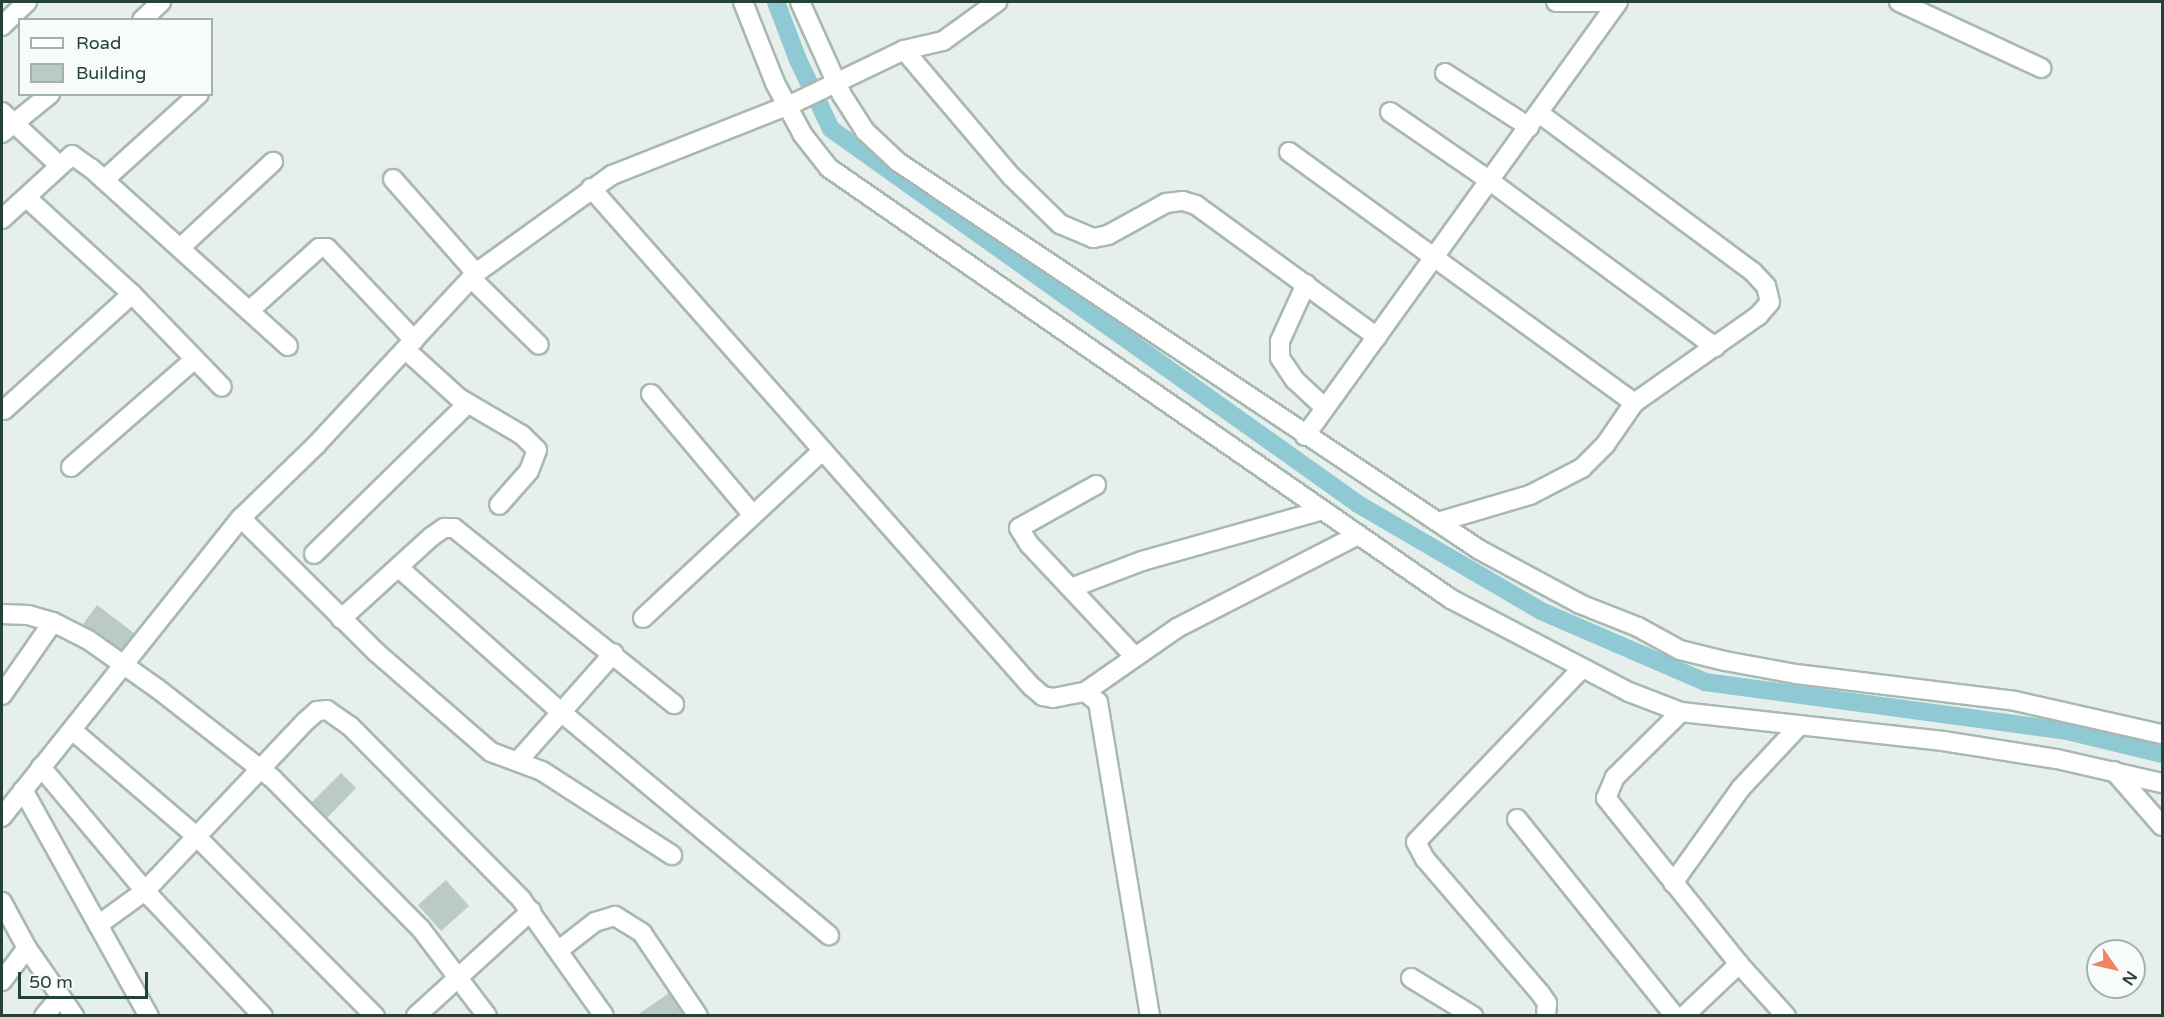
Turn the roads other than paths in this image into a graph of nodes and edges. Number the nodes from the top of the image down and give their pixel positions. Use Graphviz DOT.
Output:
graph roads {
  1 [pos="27,2"];
  2 [pos="161,2"];
  3 [pos="743,2"];
  4 [pos="800,2"];
  5 [pos="997,2"];
  6 [pos="1556,2"];
  7 [pos="1601,2"];
  8 [pos="1618,2"];
  9 [pos="1899,2"];
  10 [pos="144,18"];
  11 [pos="2,26"];
  12 [pos="904,50"];
  13 [pos="2041,68"];
  14 [pos="1445,73"];
  15 [pos="832,85"];
  16 [pos="48,96"];
  17 [pos="197,96"];
  18 [pos="791,104"];
  19 [pos="1390,112"];
  20 [pos="1534,120"];
  21 [pos="5,123"];
  22 [pos="1288,152"];
  23 [pos="273,162"];
  24 [pos="59,165"];
  25 [pos="393,179"];
  26 [pos="104,180"];
  27 [pos="1490,181"];
  28 [pos="591,188"];
  29 [pos="28,199"];
  30 [pos="2,219"];
  31 [pos="180,248"];
  32 [pos="1436,256"];
  33 [pos="473,276"];
  34 [pos="1306,284"];
  35 [pos="132,294"];
  36 [pos="249,311"];
  37 [pos="1377,337"];
  38 [pos="410,345"];
  39 [pos="539,345"];
  40 [pos="288,346"];
  41 [pos="1715,347"];
  42 [pos="195,359"];
  43 [pos="222,387"];
  44 [pos="651,394"];
  45 [pos="1634,403"];
  46 [pos="467,404"];
  47 [pos="1325,408"];
  48 [pos="4,410"];
  49 [pos="1305,436"];
  50 [pos="822,451"];
  51 [pos="71,467"];
  52 [pos="1096,485"];
  53 [pos="499,505"];
  54 [pos="1320,511"];
  55 [pos="753,515"];
  56 [pos="241,518"];
  57 [pos="1438,522"];
  58 [pos="1356,536"];
  59 [pos="314,554"];
  60 [pos="398,567"];
  61 [pos="1071,588"];
  62 [pos="2,614"];
  63 [pos="643,618"];
  64 [pos="341,619"];
  65 [pos="53,622"];
  66 [pos="614,653"];
  67 [pos="1135,657"];
  68 [pos="126,666"];
  69 [pos="1582,668"];
  70 [pos="1085,692"];
  71 [pos="2,695"];
  72 [pos="674,704"];
  73 [pos="561,712"];
  74 [pos="1681,712"];
  75 [pos="1800,725"];
  76 [pos="72,730"];
  77 [pos="2163,735"];
  78 [pos="518,761"];
  79 [pos="41,767"];
  80 [pos="260,769"];
  81 [pos="2114,771"];
  82 [pos="2163,783"];
  83 [pos="22,790"];
  84 [pos="2,816"];
  85 [pos="1517,819"];
  86 [pos="2163,826"];
  87 [pos="196,836"];
  88 [pos="672,855"];
  89 [pos="1673,883"];
  90 [pos="145,891"];
  91 [pos="2,902"];
  92 [pos="531,911"];
  93 [pos="98,925"];
  94 [pos="829,935"];
  95 [pos="27,948"];
  96 [pos="559,950"];
  97 [pos="1739,964"];
  98 [pos="460,976"];
  99 [pos="1411,978"];
  100 [pos="2,981"];
  101 [pos="59,998"];
  102 [pos="44,1016"];
  103 [pos="74,1016"];
  104 [pos="149,1016"];
  105 [pos="263,1016"];
  106 [pos="375,1016"];
  107 [pos="416,1016"];
  108 [pos="487,1016"];
  109 [pos="604,1016"];
  110 [pos="698,1016"];
  111 [pos="1150,1016"];
  112 [pos="1473,1016"];
  113 [pos="1546,1016"];
  114 [pos="1675,1016"];
  115 [pos="1684,1016"];
  116 [pos="1786,1016"];
  1 -- 11 [label="street"];
  2 -- 10 [label="street"];
  3 -- 18 [label="street"];
  4 -- 15 [label="street"];
  5 -- 12 [label="street"];
  6 -- 7 [label="street"];
  8 -- 20 [label="street"];
  9 -- 13 [label="street"];
  12 -- 15 [label="street"];
  12 -- 34 [label="street"];
  14 -- 20 [label="street"];
  15 -- 18 [label="street"];
  15 -- 49 [label="street"];
  16 -- 21 [label="street"];
  17 -- 26 [label="street"];
  18 -- 28 [label="street"];
  18 -- 54 [label="street"];
  19 -- 27 [label="street"];
  20 -- 27 [label="street"];
  20 -- 41 [label="street"];
  21 -- 24 [label="street"];
  22 -- 32 [label="street"];
  23 -- 31 [label="street"];
  24 -- 26 [label="street"];
  24 -- 29 [label="street"];
  25 -- 33 [label="street"];
  26 -- 31 [label="street"];
  27 -- 32 [label="street"];
  27 -- 41 [label="street"];
  28 -- 33 [label="street"];
  28 -- 50 [label="street"];
  29 -- 30 [label="street"];
  29 -- 35 [label="street"];
  31 -- 36 [label="street"];
  32 -- 37 [label="street"];
  32 -- 45 [label="street"];
  33 -- 38 [label="street"];
  33 -- 39 [label="street"];
  34 -- 37 [label="street"];
  34 -- 47 [label="street"];
  35 -- 42 [label="street"];
  35 -- 48 [label="street"];
  36 -- 38 [label="street"];
  36 -- 40 [label="street"];
  37 -- 47 [label="street"];
  38 -- 46 [label="street"];
  38 -- 56 [label="street"];
  41 -- 45 [label="street"];
  42 -- 43 [label="street"];
  42 -- 51 [label="street"];
  44 -- 55 [label="street"];
  45 -- 57 [label="street"];
  46 -- 53 [label="street"];
  46 -- 59 [label="street"];
  47 -- 49 [label="street"];
  49 -- 57 [label="street"];
  50 -- 55 [label="street"];
  50 -- 70 [label="street"];
  52 -- 61 [label="street"];
  54 -- 58 [label="street"];
  54 -- 61 [label="street"];
  55 -- 63 [label="street"];
  56 -- 64 [label="street"];
  56 -- 68 [label="street"];
  57 -- 77 [label="street"];
  58 -- 67 [label="street"];
  58 -- 69 [label="street"];
  60 -- 64 [label="street"];
  60 -- 66 [label="street"];
  60 -- 73 [label="street"];
  61 -- 67 [label="street"];
  62 -- 65 [label="street"];
  64 -- 78 [label="street"];
  65 -- 68 [label="street"];
  65 -- 71 [label="street"];
  66 -- 72 [label="street"];
  66 -- 73 [label="street"];
  67 -- 70 [label="street"];
  68 -- 76 [label="street"];
  68 -- 80 [label="street"];
  69 -- 74 [label="street"];
  69 -- 113 [label="street"];
  70 -- 111 [label="street"];
  73 -- 78 [label="street"];
  73 -- 94 [label="street"];
  74 -- 75 [label="street"];
  74 -- 89 [label="street"];
  75 -- 81 [label="street"];
  75 -- 89 [label="street"];
  76 -- 79 [label="street"];
  76 -- 87 [label="street"];
  78 -- 88 [label="street"];
  79 -- 83 [label="street"];
  79 -- 90 [label="street"];
  80 -- 87 [label="street"];
  80 -- 92 [label="street"];
  80 -- 98 [label="street"];
  81 -- 82 [label="street"];
  81 -- 86 [label="street"];
  83 -- 84 [label="street"];
  83 -- 93 [label="street"];
  85 -- 114 [label="street"];
  87 -- 90 [label="street"];
  87 -- 106 [label="street"];
  89 -- 97 [label="street"];
  90 -- 93 [label="street"];
  90 -- 105 [label="street"];
  91 -- 95 [label="street"];
  92 -- 96 [label="street"];
  92 -- 98 [label="street"];
  93 -- 104 [label="street"];
  95 -- 100 [label="street"];
  95 -- 101 [label="street"];
  96 -- 109 [label="street"];
  96 -- 110 [label="street"];
  97 -- 115 [label="street"];
  97 -- 116 [label="street"];
  98 -- 107 [label="street"];
  98 -- 108 [label="street"];
  99 -- 112 [label="street"];
  101 -- 102 [label="street"];
  101 -- 103 [label="street"];
}
